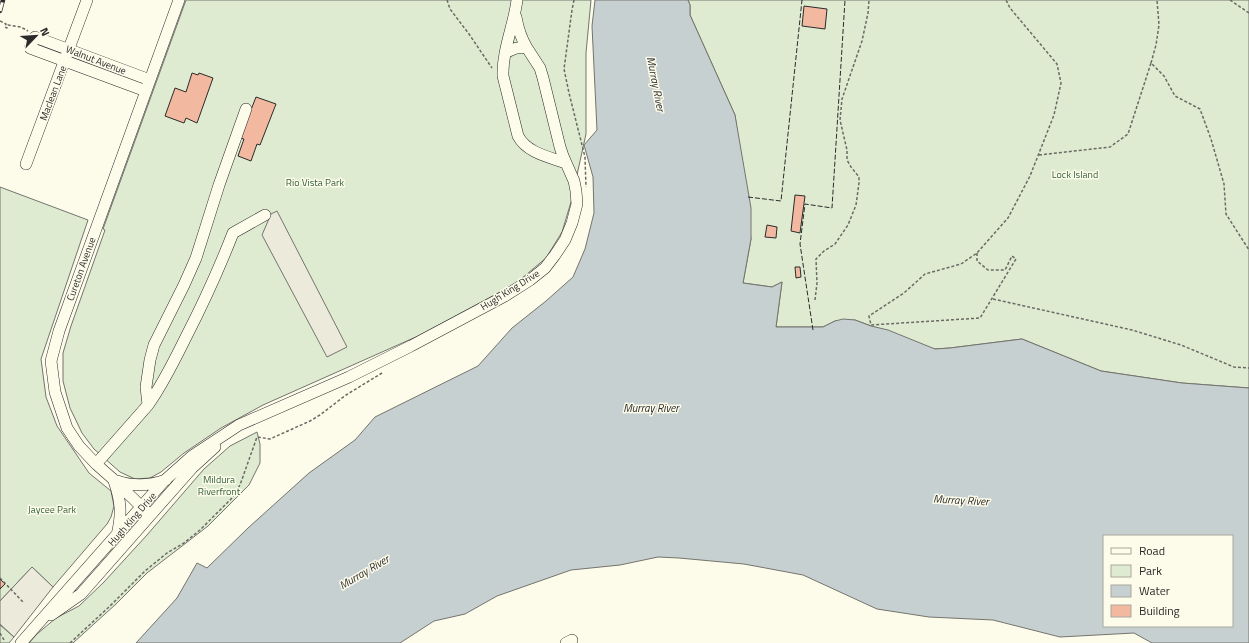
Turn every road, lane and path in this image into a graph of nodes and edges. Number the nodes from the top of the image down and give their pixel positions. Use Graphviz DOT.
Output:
graph roads {
  1 [pos="87,0"];
  2 [pos="179,0"];
  3 [pos="447,0"];
  4 [pos="517,0"];
  5 [pos="574,0"];
  6 [pos="869,0"];
  7 [pos="1006,0"];
  8 [pos="1157,0"];
  9 [pos="1230,0"];
  10 [pos="515,12"];
  11 [pos="1249,13"];
  12 [pos="0,21"];
  13 [pos="35,37"];
  14 [pos="54,44"];
  15 [pos="528,48"];
  16 [pos="69,50"];
  17 [pos="505,53"];
  18 [pos="50,55"];
  19 [pos="65,61"];
  20 [pos="1151,63"];
  21 [pos="123,70"];
  22 [pos="503,76"];
  23 [pos="150,80"];
  24 [pos="119,81"];
  25 [pos="146,91"];
  26 [pos="246,109"];
  27 [pos="1039,155"];
  28 [pos="566,163"];
  29 [pos="26,164"];
  30 [pos="586,192"];
  31 [pos="265,215"];
  32 [pos="1249,250"];
  33 [pos="978,253"];
  34 [pos="992,299"];
  35 [pos="815,300"];
  36 [pos="1249,368"];
  37 [pos="384,372"];
  38 [pos="148,405"];
  39 [pos="239,426"];
  40 [pos="96,464"];
  41 [pos="113,479"];
  42 [pos="166,480"];
  43 [pos="146,511"];
  44 [pos="117,536"];
  45 [pos="0,578"];
  46 [pos="23,602"];
  47 [pos="36,626"];
  48 [pos="0,634"];
  49 [pos="4,640"];
  50 [pos="21,643"];
  51 [pos="70,643"];
  1 -- 16 [label="street, Maclean Lane"];
  2 -- 23 [label="street, Cureton Avenue"];
  3 -- 22 [label="path"];
  4 -- 10 [label="street"];
  5 -- 30 [label="path"];
  6 -- 35 [label="path"];
  7 -- 27 [label="path"];
  8 -- 20 [label="path"];
  9 -- 11 [label="path"];
  10 -- 15 [label="street, Hugh King Drive"];
  10 -- 17 [label="street"];
  12 -- 13 [label="path"];
  13 -- 14 [label="street, Walnut Avenue"];
  13 -- 18 [label="street, Walnut Avenue"];
  14 -- 16 [label="street, Walnut Avenue"];
  14 -- 18 [label="street"];
  15 -- 17 [label="street"];
  15 -- 28 [label="street, Hugh King Drive"];
  16 -- 19 [label="street, Maclean Lane"];
  16 -- 21 [label="street, Walnut Avenue"];
  17 -- 22 [label="street"];
  18 -- 19 [label="street, Walnut Avenue"];
  19 -- 24 [label="street, Walnut Avenue"];
  19 -- 29 [label="street, Maclean Lane"];
  20 -- 27 [label="path"];
  20 -- 32 [label="path"];
  21 -- 23 [label="street, Walnut Avenue"];
  21 -- 24 [label="street"];
  22 -- 28 [label="street"];
  23 -- 25 [label="street, Cureton Avenue"];
  24 -- 25 [label="street, Walnut Avenue"];
  25 -- 40 [label="street, Cureton Avenue"];
  26 -- 38 [label="street"];
  27 -- 33 [label="path"];
  28 -- 39 [label="street, Hugh King Drive"];
  31 -- 38 [label="street"];
  33 -- 34 [label="path"];
  33 -- 34 [label="path"];
  34 -- 36 [label="path"];
  37 -- 51 [label="path"];
  38 -- 40 [label="street"];
  39 -- 42 [label="street, Hugh King Drive"];
  39 -- 43 [label="street, Hugh King Drive"];
  40 -- 41 [label="street, Cureton Avenue"];
  41 -- 42 [label="street"];
  41 -- 43 [label="street, Cureton Avenue"];
  41 -- 44 [label="street"];
  42 -- 43 [label="street, Hugh King Drive"];
  43 -- 44 [label="street, Hugh King Drive"];
  43 -- 47 [label="street, Hugh King Drive"];
  44 -- 47 [label="street, Hugh King Drive"];
  45 -- 46 [label="path"];
  47 -- 50 [label="street, Hugh King Drive"];
  48 -- 49 [label="path"];
}
